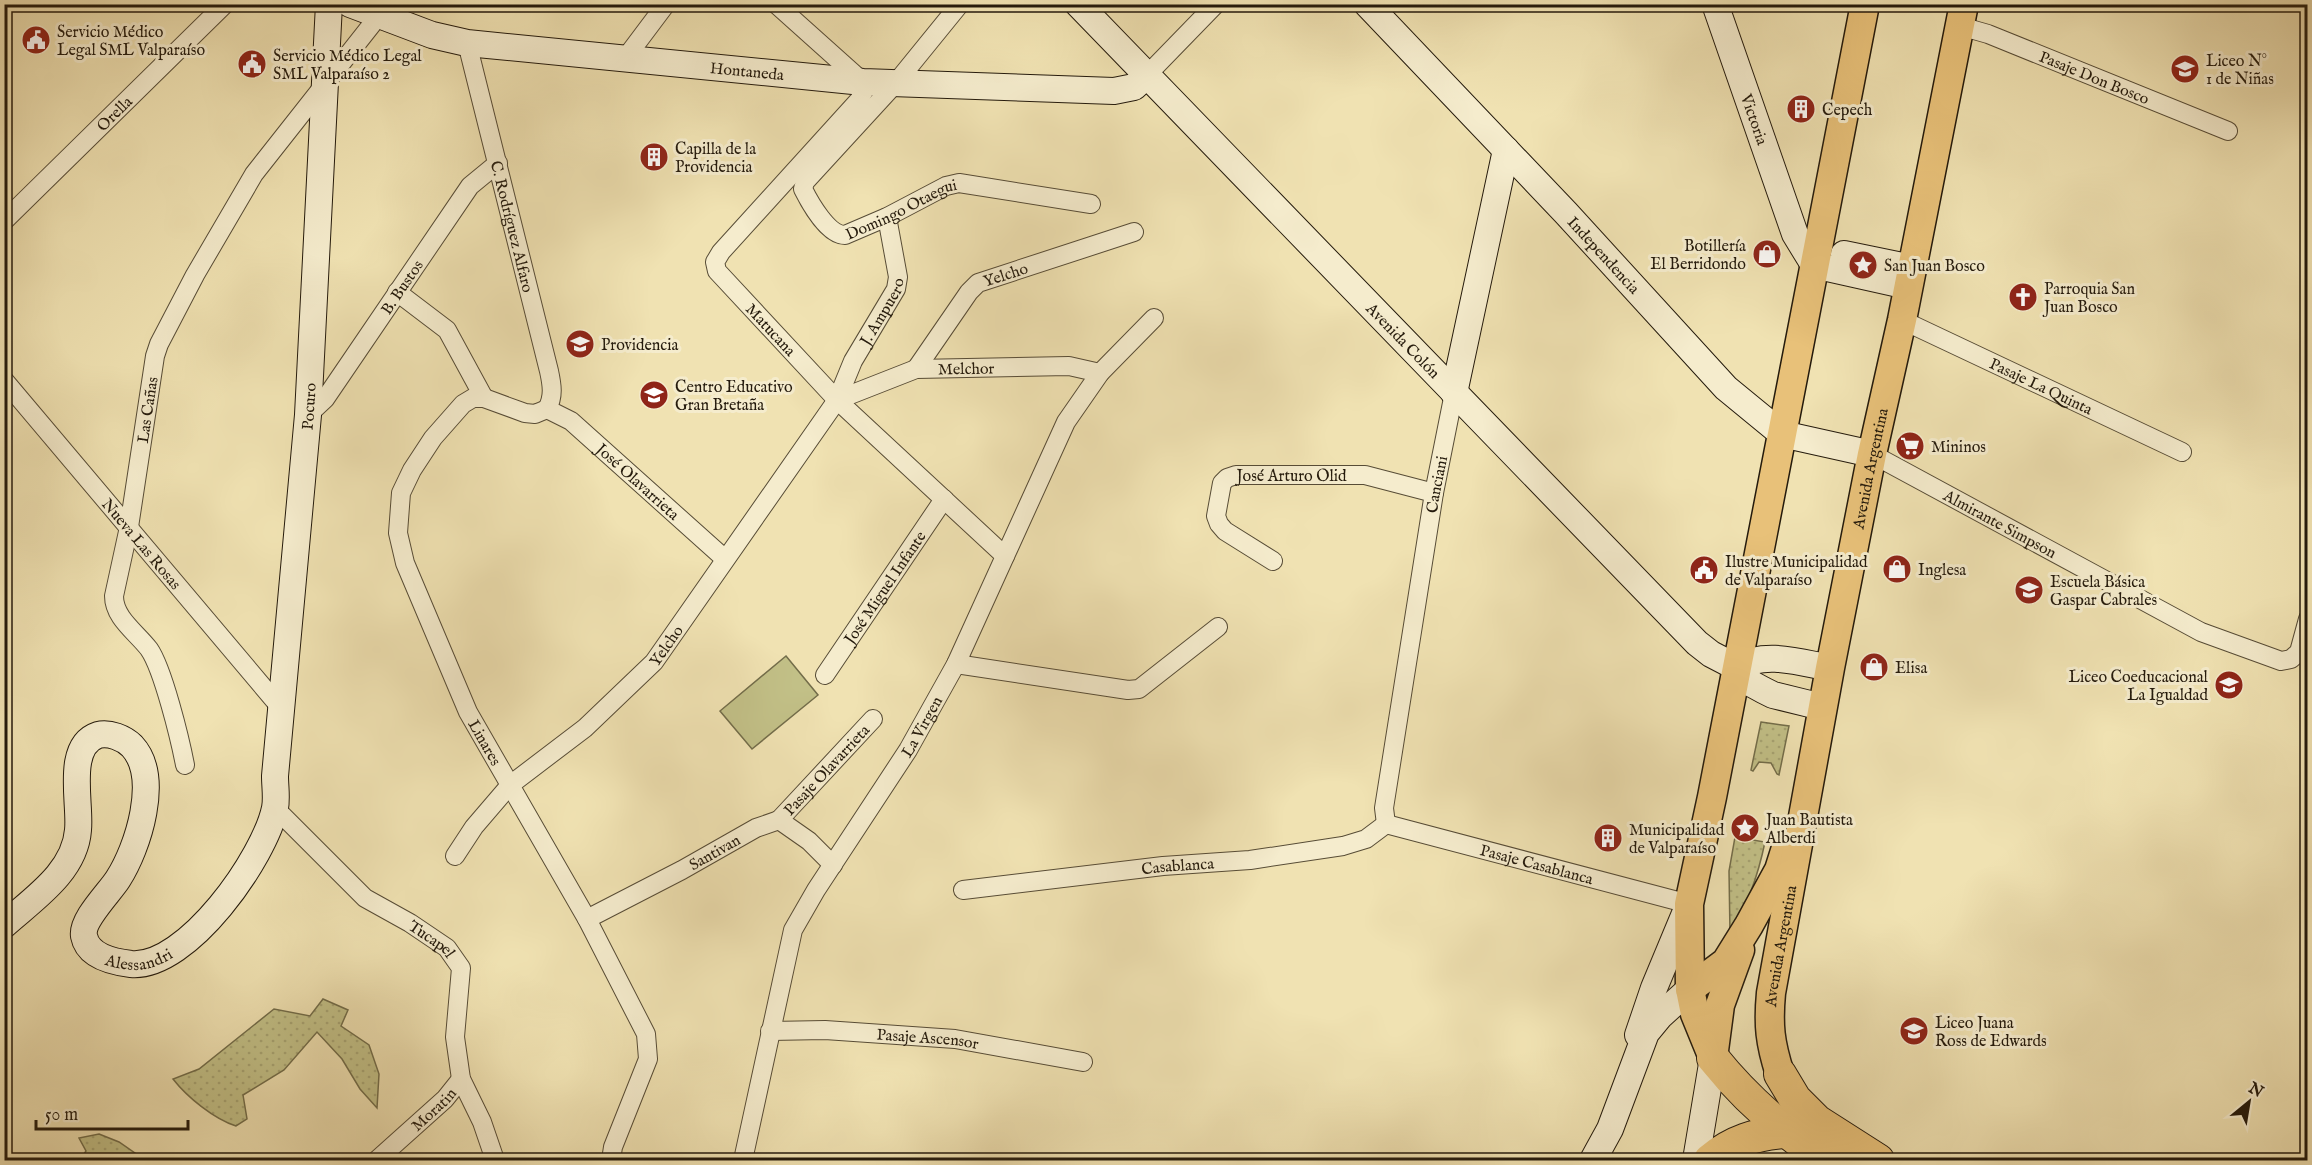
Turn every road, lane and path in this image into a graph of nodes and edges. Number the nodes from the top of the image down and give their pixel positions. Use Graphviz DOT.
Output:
graph roads {
  1 [pos="225,4"];
  2 [pos="328,4"];
  3 [pos="350,4"];
  4 [pos="666,4"];
  5 [pos="960,4"];
  6 [pos="1078,4"];
  7 [pos="1216,4"];
  8 [pos="1367,4"];
  9 [pos="1715,4"];
  10 [pos="1865,4"];
  11 [pos="777,5"];
  12 [pos="383,10"];
  13 [pos="1962,15"];
  14 [pos="467,43"];
  15 [pos="624,60"];
  16 [pos="1147,75"];
  17 [pos="325,82"];
  18 [pos="863,82"];
  19 [pos="895,84"];
  20 [pos="2228,131"];
  21 [pos="1506,150"];
  22 [pos="498,163"];
  23 [pos="1091,204"];
  24 [pos="887,217"];
  25 [pos="4,221"];
  26 [pos="1134,232"];
  27 [pos="1808,249"];
  28 [pos="1910,277"];
  29 [pos="397,291"];
  30 [pos="1154,318"];
  31 [pos="1902,320"];
  32 [pos="916,369"];
  33 [pos="1100,373"];
  34 [pos="4,380"];
  35 [pos="1454,393"];
  36 [pos="484,398"];
  37 [pos="837,399"];
  38 [pos="547,409"];
  39 [pos="308,416"];
  40 [pos="1782,434"];
  41 [pos="2182,452"];
  42 [pos="1872,454"];
  43 [pos="1434,493"];
  44 [pos="944,500"];
  45 [pos="129,527"];
  46 [pos="1005,556"];
  47 [pos="725,559"];
  48 [pos="1272,561"];
  49 [pos="2307,619"];
  50 [pos="1218,627"];
  51 [pos="956,664"];
  52 [pos="1736,667"];
  53 [pos="1830,668"];
  54 [pos="825,675"];
  55 [pos="280,707"];
  56 [pos="1822,707"];
  57 [pos="873,719"];
  58 [pos="185,765"];
  59 [pos="1811,772"];
  60 [pos="510,785"];
  61 [pos="275,808"];
  62 [pos="779,820"];
  63 [pos="1386,824"];
  64 [pos="455,856"];
  65 [pos="833,865"];
  66 [pos="963,890"];
  67 [pos="1689,904"];
  68 [pos="587,919"];
  69 [pos="4,924"];
  70 [pos="1749,925"];
  71 [pos="1690,989"];
  72 [pos="770,1030"];
  73 [pos="1713,1058"];
  74 [pos="1083,1062"];
  75 [pos="1633,1064"];
  76 [pos="1780,1074"];
  77 [pos="461,1079"];
  78 [pos="1785,1131"];
  79 [pos="377,1161"];
  80 [pos="495,1161"];
  81 [pos="611,1161"];
  82 [pos="743,1161"];
  83 [pos="1593,1161"];
  84 [pos="1696,1161"];
  85 [pos="1710,1161"];
  86 [pos="1825,1161"];
  87 [pos="1878,1161"];
  1 -- 25 [label="street, Orella"];
  2 -- 17 [label="street, Pocuro"];
  3 -- 12 [label="street, Hontaneda"];
  4 -- 15 [label="street"];
  5 -- 19 [label="street"];
  6 -- 16 [label="street, Avenida Colón"];
  7 -- 16 [label="street"];
  8 -- 21 [label="street, Independencia"];
  9 -- 27 [label="street, Victoria"];
  10 -- 27 [label="main road"];
  11 -- 18 [label="street"];
  12 -- 14 [label="street, Hontaneda"];
  12 -- 17 [label="street, Las Cañas"];
  13 -- 20 [label="street, Pasaje Don Bosco"];
  13 -- 28 [label="main road, Avenida Argentina"];
  14 -- 15 [label="street, Hontaneda"];
  14 -- 22 [label="street, C. Rodríguez Alfaro"];
  15 -- 18 [label="street, Hontaneda"];
  16 -- 19 [label="street, Hontaneda"];
  16 -- 35 [label="street, Avenida Colón"];
  17 -- 39 [label="street, Pocuro"];
  17 -- 45 [label="street, Las Cañas"];
  18 -- 19 [label="street, Hontaneda"];
  18 -- 37 [label="street, Matucana"];
  19 -- 24 [label="street, Domingo Otaegui"];
  21 -- 35 [label="street, Canciani"];
  21 -- 40 [label="street, Independencia"];
  22 -- 29 [label="street, B. Bustos"];
  22 -- 38 [label="street, C. Rodríguez Alfaro"];
  23 -- 24 [label="street, Domingo Otaegui"];
  24 -- 37 [label="street, J. Ampuero"];
  26 -- 32 [label="street, Yelcho"];
  27 -- 28 [label="street"];
  27 -- 40 [label="main road"];
  28 -- 31 [label="main road, Avenida Argentina"];
  29 -- 36 [label="street"];
  29 -- 39 [label="street, B. Bustos"];
  30 -- 33 [label="street, La Virgen"];
  31 -- 41 [label="street, Pasaje La Quinta"];
  31 -- 42 [label="main road, Avenida Argentina"];
  32 -- 33 [label="street, Melchor"];
  32 -- 37 [label="street, Melchor"];
  33 -- 46 [label="street, La Virgen"];
  34 -- 45 [label="street, Nueva Las Rosas"];
  35 -- 43 [label="street, Canciani"];
  35 -- 52 [label="street, Avenida Colón"];
  36 -- 38 [label="street"];
  36 -- 60 [label="street, Linares"];
  37 -- 44 [label="street, Matucana"];
  37 -- 47 [label="street, Yelcho"];
  38 -- 47 [label="street, José Olavarrieta"];
  39 -- 55 [label="street, Pocuro"];
  40 -- 42 [label="street, Independencia"];
  40 -- 52 [label="main road"];
  42 -- 49 [label="street, Almirante Simpson"];
  42 -- 53 [label="main road, Avenida Argentina"];
  43 -- 48 [label="street, José Arturo Olid"];
  43 -- 63 [label="street, Canciani"];
  44 -- 46 [label="street, Matucana"];
  44 -- 54 [label="street, José Miguel Infante"];
  45 -- 55 [label="street, Nueva Las Rosas"];
  45 -- 58 [label="street, Las Cañas"];
  46 -- 51 [label="street, La Virgen"];
  47 -- 60 [label="street, Yelcho"];
  50 -- 51 [label="street"];
  51 -- 65 [label="street, La Virgen"];
  52 -- 53 [label="street"];
  52 -- 56 [label="street, Avenida Colón"];
  52 -- 67 [label="main road"];
  53 -- 56 [label="main road, Avenida Argentina"];
  55 -- 61 [label="street, Pocuro"];
  56 -- 59 [label="main road, Avenida Argentina"];
  57 -- 62 [label="street, Pasaje Olavarrieta"];
  59 -- 70 [label="main road"];
  59 -- 76 [label="main road, Avenida Argentina"];
  60 -- 64 [label="street, Yelcho"];
  60 -- 68 [label="street, Linares"];
  61 -- 69 [label="street, Alessandri"];
  61 -- 77 [label="street, Tucapel"];
  62 -- 65 [label="street"];
  62 -- 68 [label="street, Santivan"];
  63 -- 66 [label="street, Casablanca"];
  63 -- 67 [label="street, Pasaje Casablanca"];
  65 -- 72 [label="street, La Virgen"];
  67 -- 70 [label="main road"];
  67 -- 71 [label="main road"];
  67 -- 75 [label="street"];
  68 -- 81 [label="street, Linares"];
  70 -- 71 [label="main road"];
  70 -- 73 [label="main road"];
  71 -- 73 [label="main road"];
  71 -- 75 [label="street"];
  72 -- 74 [label="street, Pasaje Ascensor"];
  72 -- 82 [label="street, La Virgen"];
  73 -- 78 [label="highway"];
  73 -- 84 [label="street"];
  75 -- 83 [label="street"];
  76 -- 87 [label="highway"];
  77 -- 79 [label="street, Moratin"];
  77 -- 80 [label="street, Tucapel"];
  78 -- 85 [label="highway"];
  78 -- 86 [label="highway"];
}
